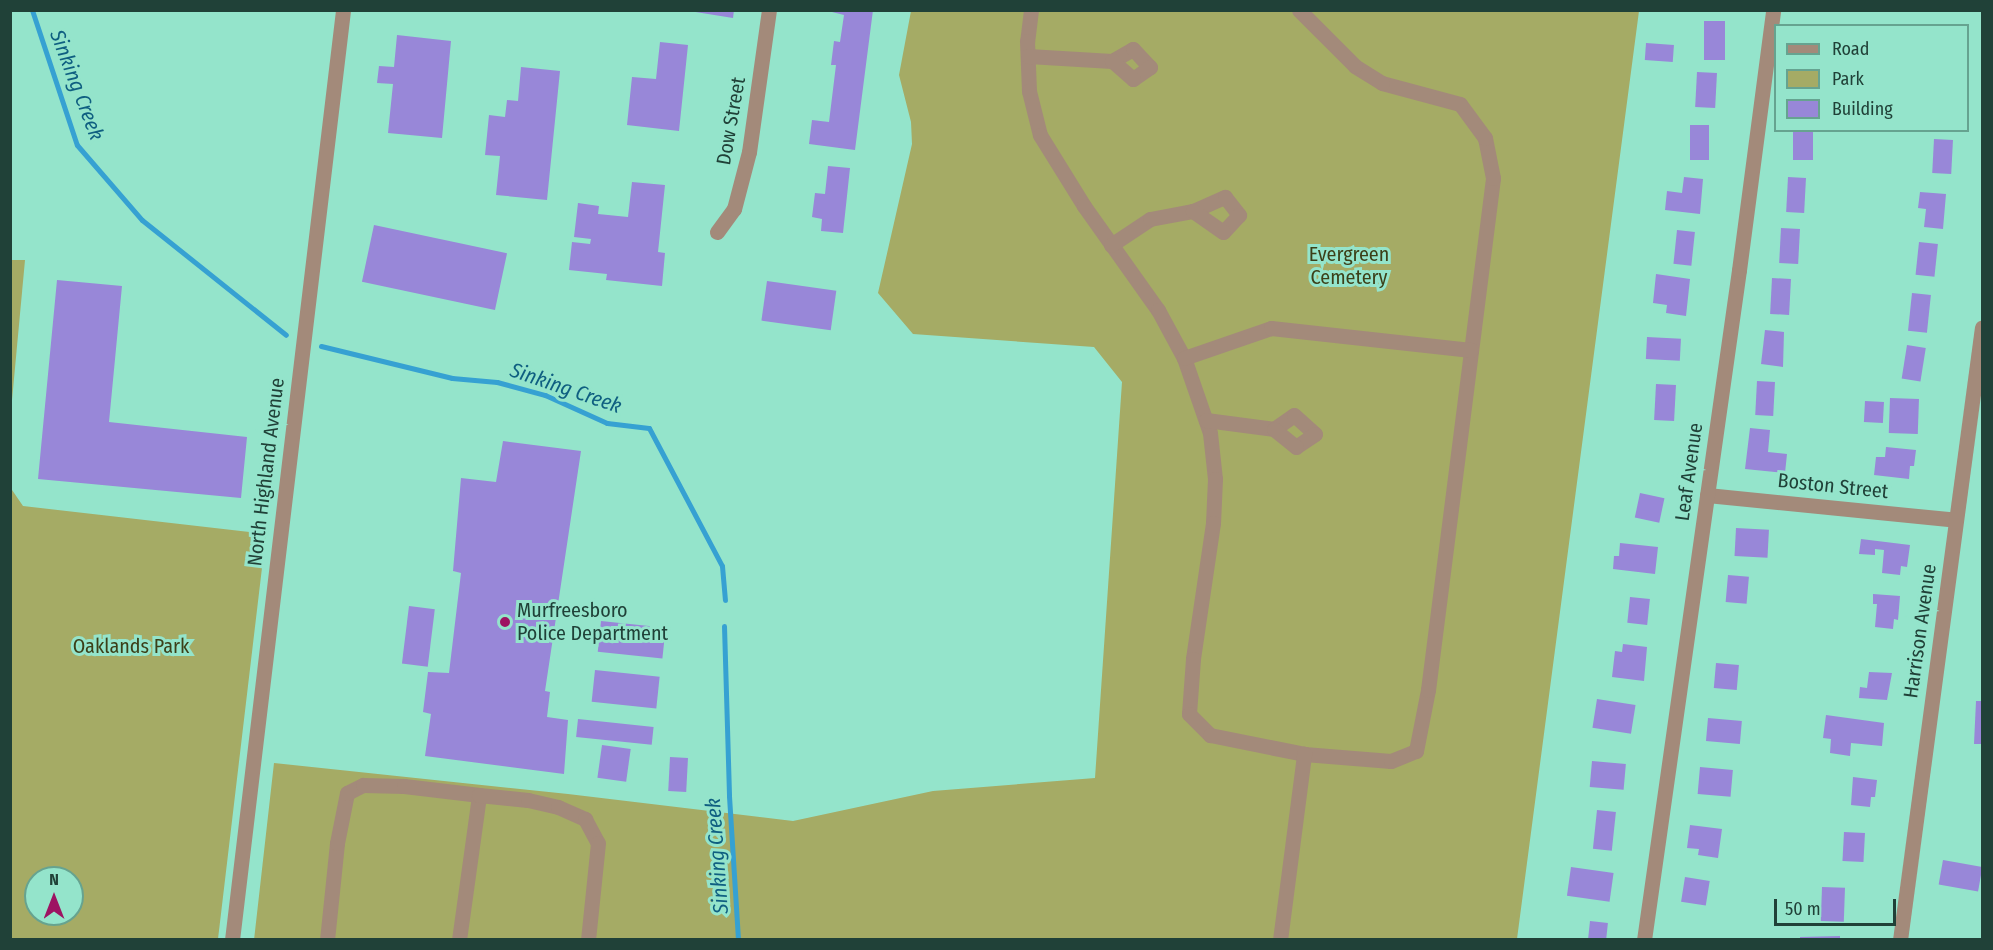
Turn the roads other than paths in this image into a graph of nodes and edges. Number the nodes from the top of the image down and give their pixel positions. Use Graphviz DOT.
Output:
graph roads {
  1 [pos="343,10"];
  2 [pos="769,10"];
  3 [pos="1031,10"];
  4 [pos="1299,10"];
  5 [pos="1773,10"];
  6 [pos="1028,56"];
  7 [pos="1112,61"];
  8 [pos="1193,211"];
  9 [pos="717,232"];
  10 [pos="1111,245"];
  11 [pos="1983,327"];
  12 [pos="1471,350"];
  13 [pos="1184,358"];
  14 [pos="1206,420"];
  15 [pos="1274,429"];
  16 [pos="1707,495"];
  17 [pos="1956,520"];
  18 [pos="1304,754"];
  19 [pos="479,795"];
  20 [pos="232,939"];
  21 [pos="327,939"];
  22 [pos="459,939"];
  23 [pos="588,939"];
  24 [pos="1280,939"];
  25 [pos="1644,939"];
  26 [pos="1900,939"];
  1 -- 20 [label="street, North Highland Avenue"];
  2 -- 9 [label="street, Dow Street"];
  3 -- 6 [label="street"];
  4 -- 12 [label="street"];
  5 -- 16 [label="street, Leaf Avenue"];
  6 -- 7 [label="street"];
  6 -- 10 [label="street"];
  8 -- 10 [label="street"];
  10 -- 13 [label="street"];
  11 -- 17 [label="street, Harrison Avenue"];
  12 -- 13 [label="street"];
  12 -- 18 [label="street"];
  13 -- 14 [label="street"];
  14 -- 15 [label="street"];
  14 -- 18 [label="street"];
  16 -- 17 [label="street, Boston Street"];
  16 -- 25 [label="street, Leaf Avenue"];
  17 -- 26 [label="street, Harrison Avenue"];
  18 -- 24 [label="street"];
  19 -- 21 [label="street"];
  19 -- 22 [label="street"];
  19 -- 23 [label="street"];
}
